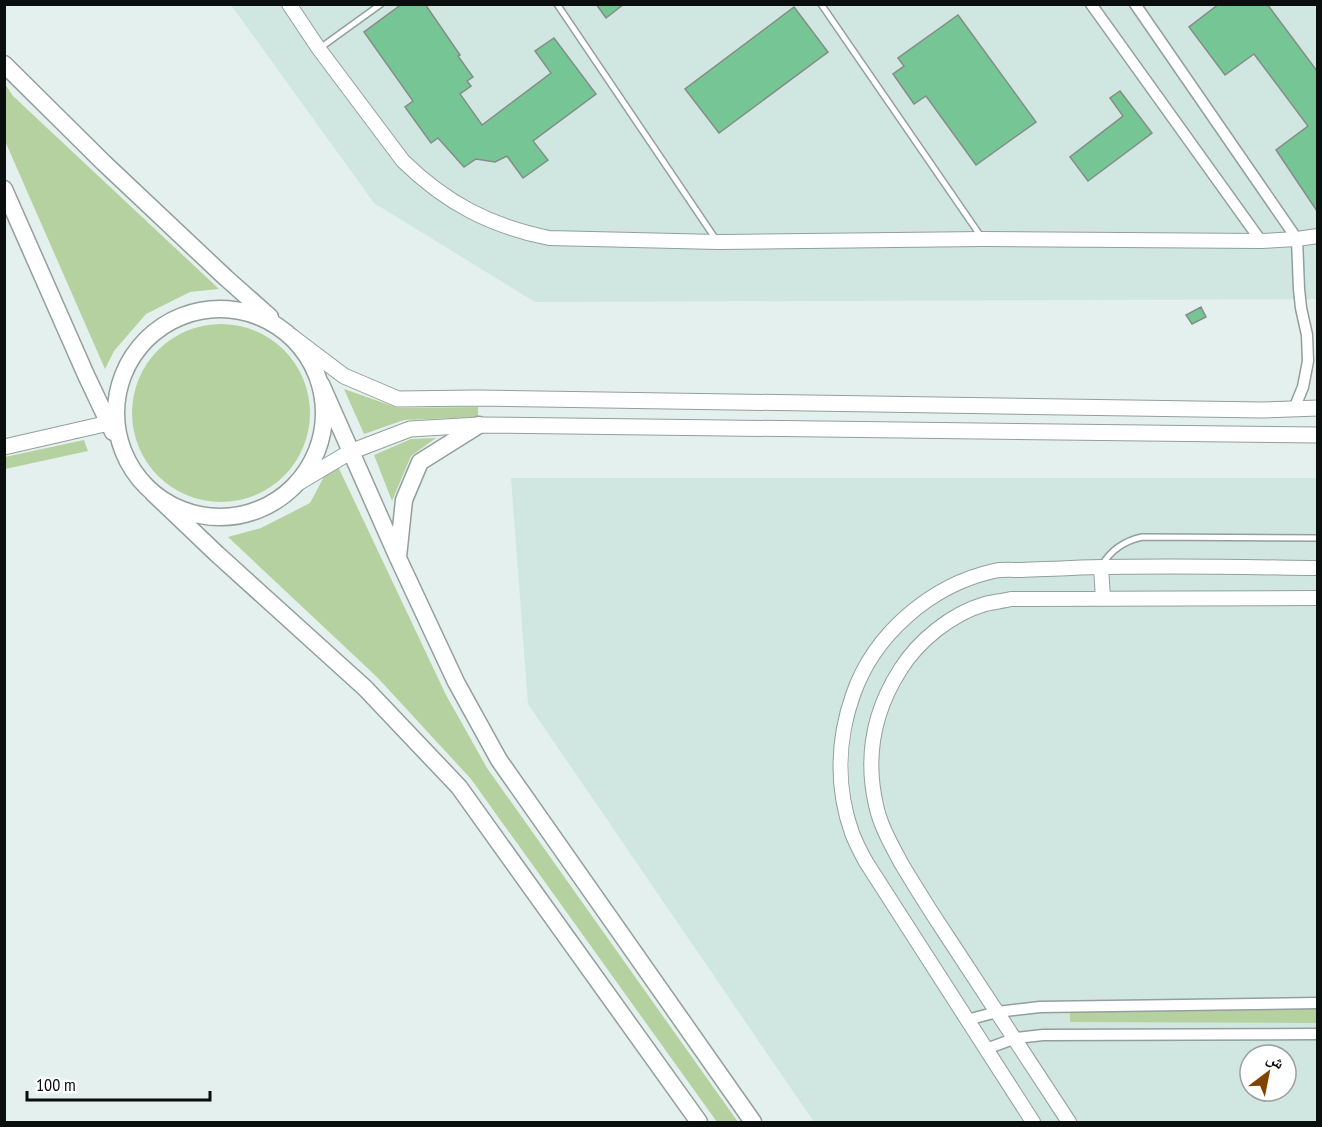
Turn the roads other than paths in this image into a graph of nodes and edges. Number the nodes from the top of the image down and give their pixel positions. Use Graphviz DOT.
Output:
graph roads {
  1 [pos="289,4"];
  2 [pos="381,4"];
  3 [pos="557,4"];
  4 [pos="821,4"];
  5 [pos="1091,4"];
  6 [pos="1135,4"];
  7 [pos="319,48"];
  8 [pos="4,64"];
  9 [pos="4,189"];
  10 [pos="1317,236"];
  11 [pos="983,239"];
  12 [pos="1297,239"];
  13 [pos="1260,241"];
  14 [pos="718,242"];
  15 [pos="291,336"];
  16 [pos="321,384"];
  17 [pos="1317,408"];
  18 [pos="1294,409"];
  19 [pos="1262,410"];
  20 [pos="109,423"];
  21 [pos="479,425"];
  22 [pos="1264,434"];
  23 [pos="1317,435"];
  24 [pos="4,447"];
  25 [pos="350,452"];
  26 [pos="123,454"];
  27 [pos="298,483"];
  28 [pos="153,493"];
  29 [pos="1317,538"];
  30 [pos="398,558"];
  31 [pos="1101,567"];
  32 [pos="1317,568"];
  33 [pos="1103,598"];
  34 [pos="1317,598"];
  35 [pos="1317,1003"];
  36 [pos="997,1012"];
  37 [pos="967,1020"];
  38 [pos="1317,1034"];
  39 [pos="1016,1038"];
  40 [pos="986,1049"];
  41 [pos="699,1122"];
  42 [pos="753,1122"];
  43 [pos="1033,1122"];
  44 [pos="1069,1122"];
  1 -- 7 [label="street"];
  2 -- 7 [label="lane"];
  3 -- 14 [label="lane"];
  4 -- 11 [label="lane"];
  5 -- 13 [label="street"];
  6 -- 12 [label="street"];
  7 -- 14 [label="street"];
  8 -- 15 [label="main road"];
  9 -- 20 [label="main road"];
  10 -- 12 [label="street"];
  11 -- 13 [label="street"];
  11 -- 14 [label="street"];
  12 -- 13 [label="street"];
  12 -- 18 [label="street"];
  15 -- 16 [label="main road"];
  15 -- 19 [label="main road"];
  15 -- 26 [label="main road"];
  16 -- 25 [label="main road"];
  16 -- 27 [label="main road"];
  17 -- 18 [label="main road"];
  18 -- 19 [label="main road"];
  19 -- 22 [label="main road"];
  20 -- 24 [label="main road"];
  20 -- 26 [label="main road"];
  21 -- 22 [label="main road"];
  21 -- 25 [label="main road"];
  21 -- 30 [label="main road"];
  22 -- 23 [label="main road"];
  25 -- 27 [label="main road"];
  25 -- 30 [label="main road"];
  26 -- 28 [label="main road"];
  27 -- 28 [label="main road"];
  28 -- 41 [label="main road"];
  29 -- 31 [label="lane"];
  30 -- 42 [label="main road"];
  31 -- 32 [label="street"];
  31 -- 33 [label="street"];
  31 -- 37 [label="street"];
  33 -- 34 [label="street"];
  33 -- 36 [label="street"];
  35 -- 36 [label="street"];
  36 -- 37 [label="street"];
  36 -- 39 [label="street"];
  37 -- 40 [label="street"];
  38 -- 39 [label="street"];
  39 -- 40 [label="street"];
  39 -- 44 [label="street"];
  40 -- 43 [label="street"];
}
